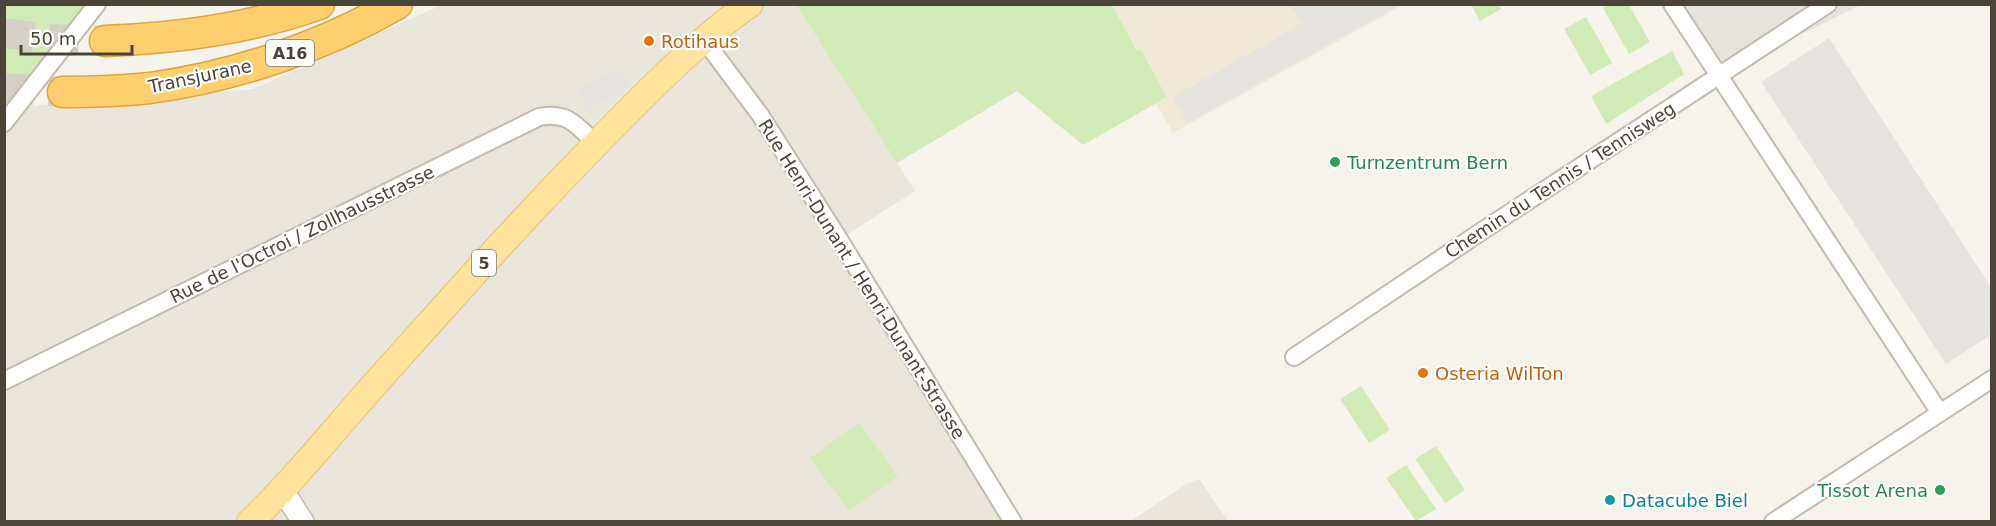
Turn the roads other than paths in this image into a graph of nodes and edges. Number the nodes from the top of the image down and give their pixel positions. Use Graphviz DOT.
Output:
graph roads {
  1 [pos="97,4"];
  2 [pos="319,4"];
  3 [pos="397,4"];
  4 [pos="750,4"];
  5 [pos="1672,4"];
  6 [pos="1828,4"];
  7 [pos="105,41"];
  8 [pos="705,41"];
  9 [pos="1719,75"];
  10 [pos="63,92"];
  11 [pos="4,123"];
  12 [pos="596,144"];
  13 [pos="1294,357"];
  14 [pos="1992,379"];
  15 [pos="4,381"];
  16 [pos="1940,413"];
  17 [pos="280,492"];
  18 [pos="250,522"];
  19 [pos="303,522"];
  20 [pos="1013,522"];
  21 [pos="1773,522"];
  1 -- 11 [label="street"];
  2 -- 7 [label="highway, A16"];
  3 -- 10 [label="highway, Transjurane / A16"];
  4 -- 8 [label="main road, 5"];
  5 -- 9 [label="street"];
  6 -- 9 [label="street, Chemin du Tennis / Tennisweg"];
  8 -- 12 [label="main road, 5"];
  8 -- 20 [label="street, Rue Henri-Dunant / Henri-Dunant-Strasse"];
  9 -- 13 [label="street, Chemin du Tennis / Tennisweg"];
  9 -- 16 [label="street"];
  12 -- 15 [label="street, Rue de l'Octroi / Zollhausstrasse"];
  12 -- 17 [label="main road, 5"];
  14 -- 16 [label="street"];
  16 -- 21 [label="street"];
  17 -- 18 [label="main road, 5"];
  17 -- 19 [label="street"];
}
